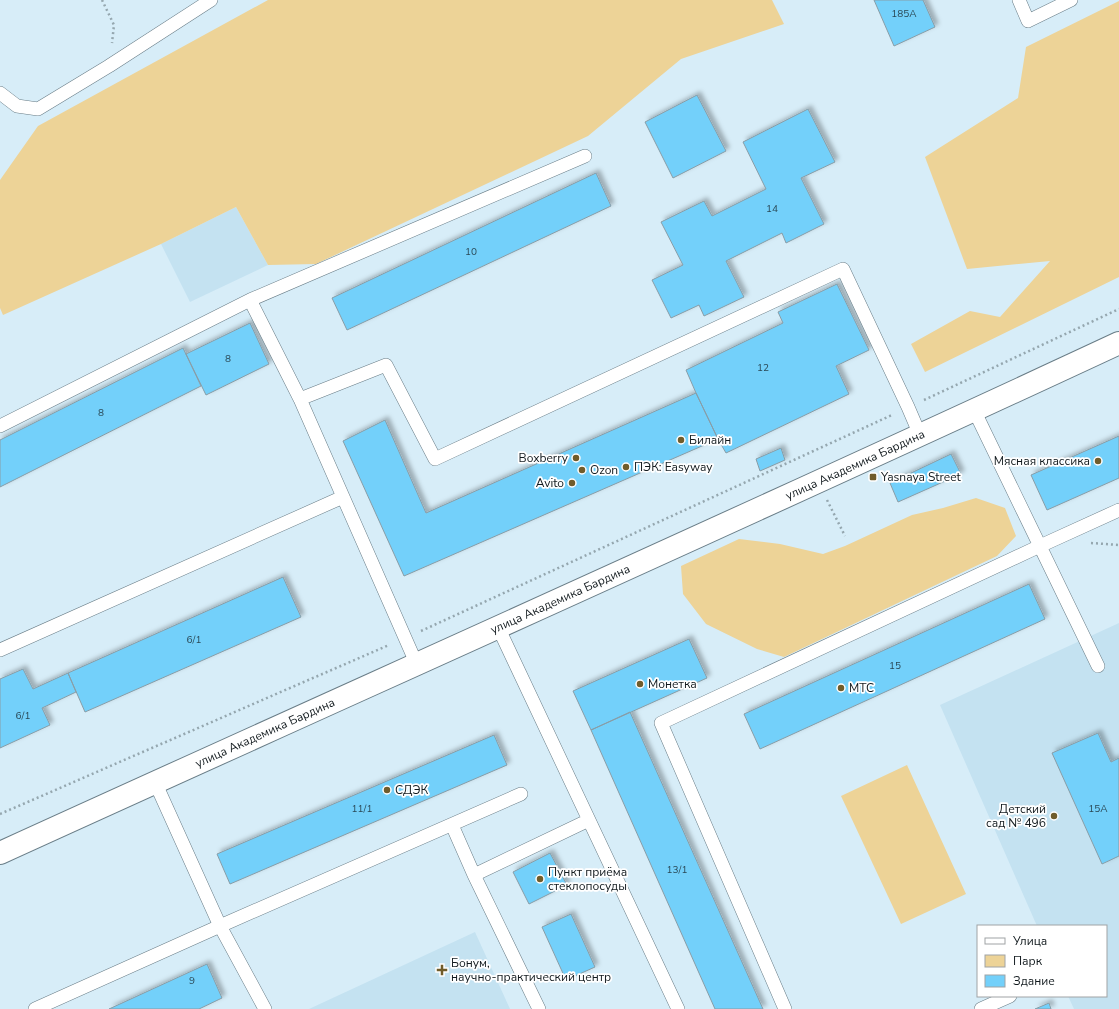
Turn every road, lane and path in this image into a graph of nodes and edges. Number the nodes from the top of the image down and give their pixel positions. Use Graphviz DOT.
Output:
graph roads {
  1 [pos="102,0"];
  2 [pos="211,0"];
  3 [pos="1019,0"];
  4 [pos="1071,0"];
  5 [pos="109,66"];
  6 [pos="0,93"];
  7 [pos="585,156"];
  8 [pos="250,300"];
  9 [pos="1119,309"];
  10 [pos="1119,343"];
  11 [pos="300,399"];
  12 [pos="908,407"];
  13 [pos="974,410"];
  14 [pos="0,426"];
  15 [pos="920,435"];
  16 [pos="343,497"];
  17 [pos="1119,510"];
  18 [pos="1040,546"];
  19 [pos="498,627"];
  20 [pos="406,638"];
  21 [pos="0,650"];
  22 [pos="417,665"];
  23 [pos="1098,666"];
  24 [pos="155,782"];
  25 [pos="521,794"];
  26 [pos="0,814"];
  27 [pos="589,820"];
  28 [pos="452,825"];
  29 [pos="0,853"];
  30 [pos="474,875"];
  31 [pos="220,926"];
  32 [pos="1008,997"];
  33 [pos="35,1009"];
  34 [pos="265,1009"];
  35 [pos="539,1009"];
  36 [pos="678,1009"];
  37 [pos="785,1009"];
  38 [pos="981,1009"];
  1 -- 5 [label="path"];
  2 -- 5 [label="lane"];
  3 -- 4 [label="lane"];
  5 -- 6 [label="lane"];
  7 -- 8 [label="lane"];
  8 -- 11 [label="lane"];
  8 -- 14 [label="lane"];
  9 -- 12 [label="path"];
  10 -- 13 [label="street, улица Академика Бардина"];
  11 -- 12 [label="lane"];
  11 -- 16 [label="lane"];
  12 -- 15 [label="lane"];
  12 -- 20 [label="path"];
  13 -- 15 [label="street, улица Академика Бардина"];
  13 -- 18 [label="lane"];
  15 -- 19 [label="street, улица Академика Бардина"];
  16 -- 20 [label="lane"];
  16 -- 21 [label="lane"];
  17 -- 18 [label="lane"];
  18 -- 23 [label="lane"];
  18 -- 37 [label="lane"];
  19 -- 22 [label="street, улица Академика Бардина"];
  19 -- 27 [label="lane"];
  20 -- 22 [label="lane"];
  20 -- 26 [label="path"];
  22 -- 24 [label="street, улица Академика Бардина"];
  24 -- 29 [label="street, улица Академика Бардина"];
  24 -- 31 [label="lane"];
  25 -- 28 [label="lane"];
  27 -- 30 [label="lane"];
  27 -- 36 [label="lane"];
  28 -- 30 [label="lane"];
  28 -- 31 [label="lane"];
  30 -- 35 [label="lane"];
  31 -- 33 [label="lane"];
  31 -- 34 [label="lane"];
  32 -- 38 [label="lane"];
}
